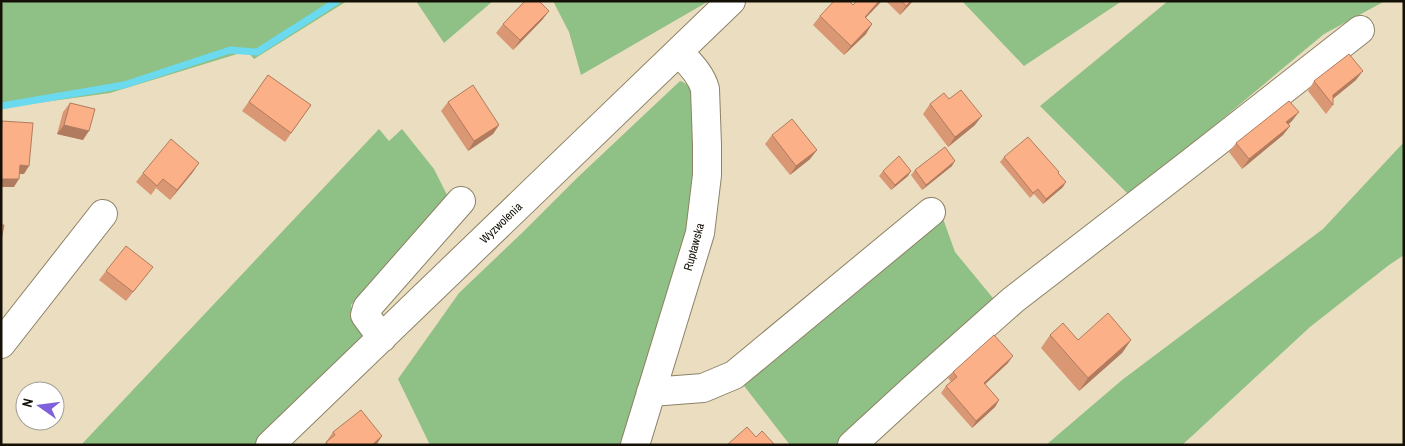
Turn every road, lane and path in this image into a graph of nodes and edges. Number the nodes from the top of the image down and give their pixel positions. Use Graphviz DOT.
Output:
graph roads {
  1 [pos="731,1"];
  2 [pos="1360,30"];
  3 [pos="679,52"];
  4 [pos="461,201"];
  5 [pos="930,212"];
  6 [pos="103,214"];
  7 [pos="382,338"];
  8 [pos="1,344"];
  9 [pos="651,392"];
  10 [pos="270,445"];
  11 [pos="635,445"];
  12 [pos="852,445"];
  1 -- 3 [label="street, Wyzwolenia"];
  2 -- 12 [label="street"];
  3 -- 7 [label="street, Wyzwolenia"];
  3 -- 9 [label="street, Ruptawska"];
  4 -- 7 [label="street"];
  5 -- 9 [label="street"];
  6 -- 8 [label="street"];
  7 -- 10 [label="street, Wyzwolenia"];
  9 -- 11 [label="street, Ruptawska"];
}
